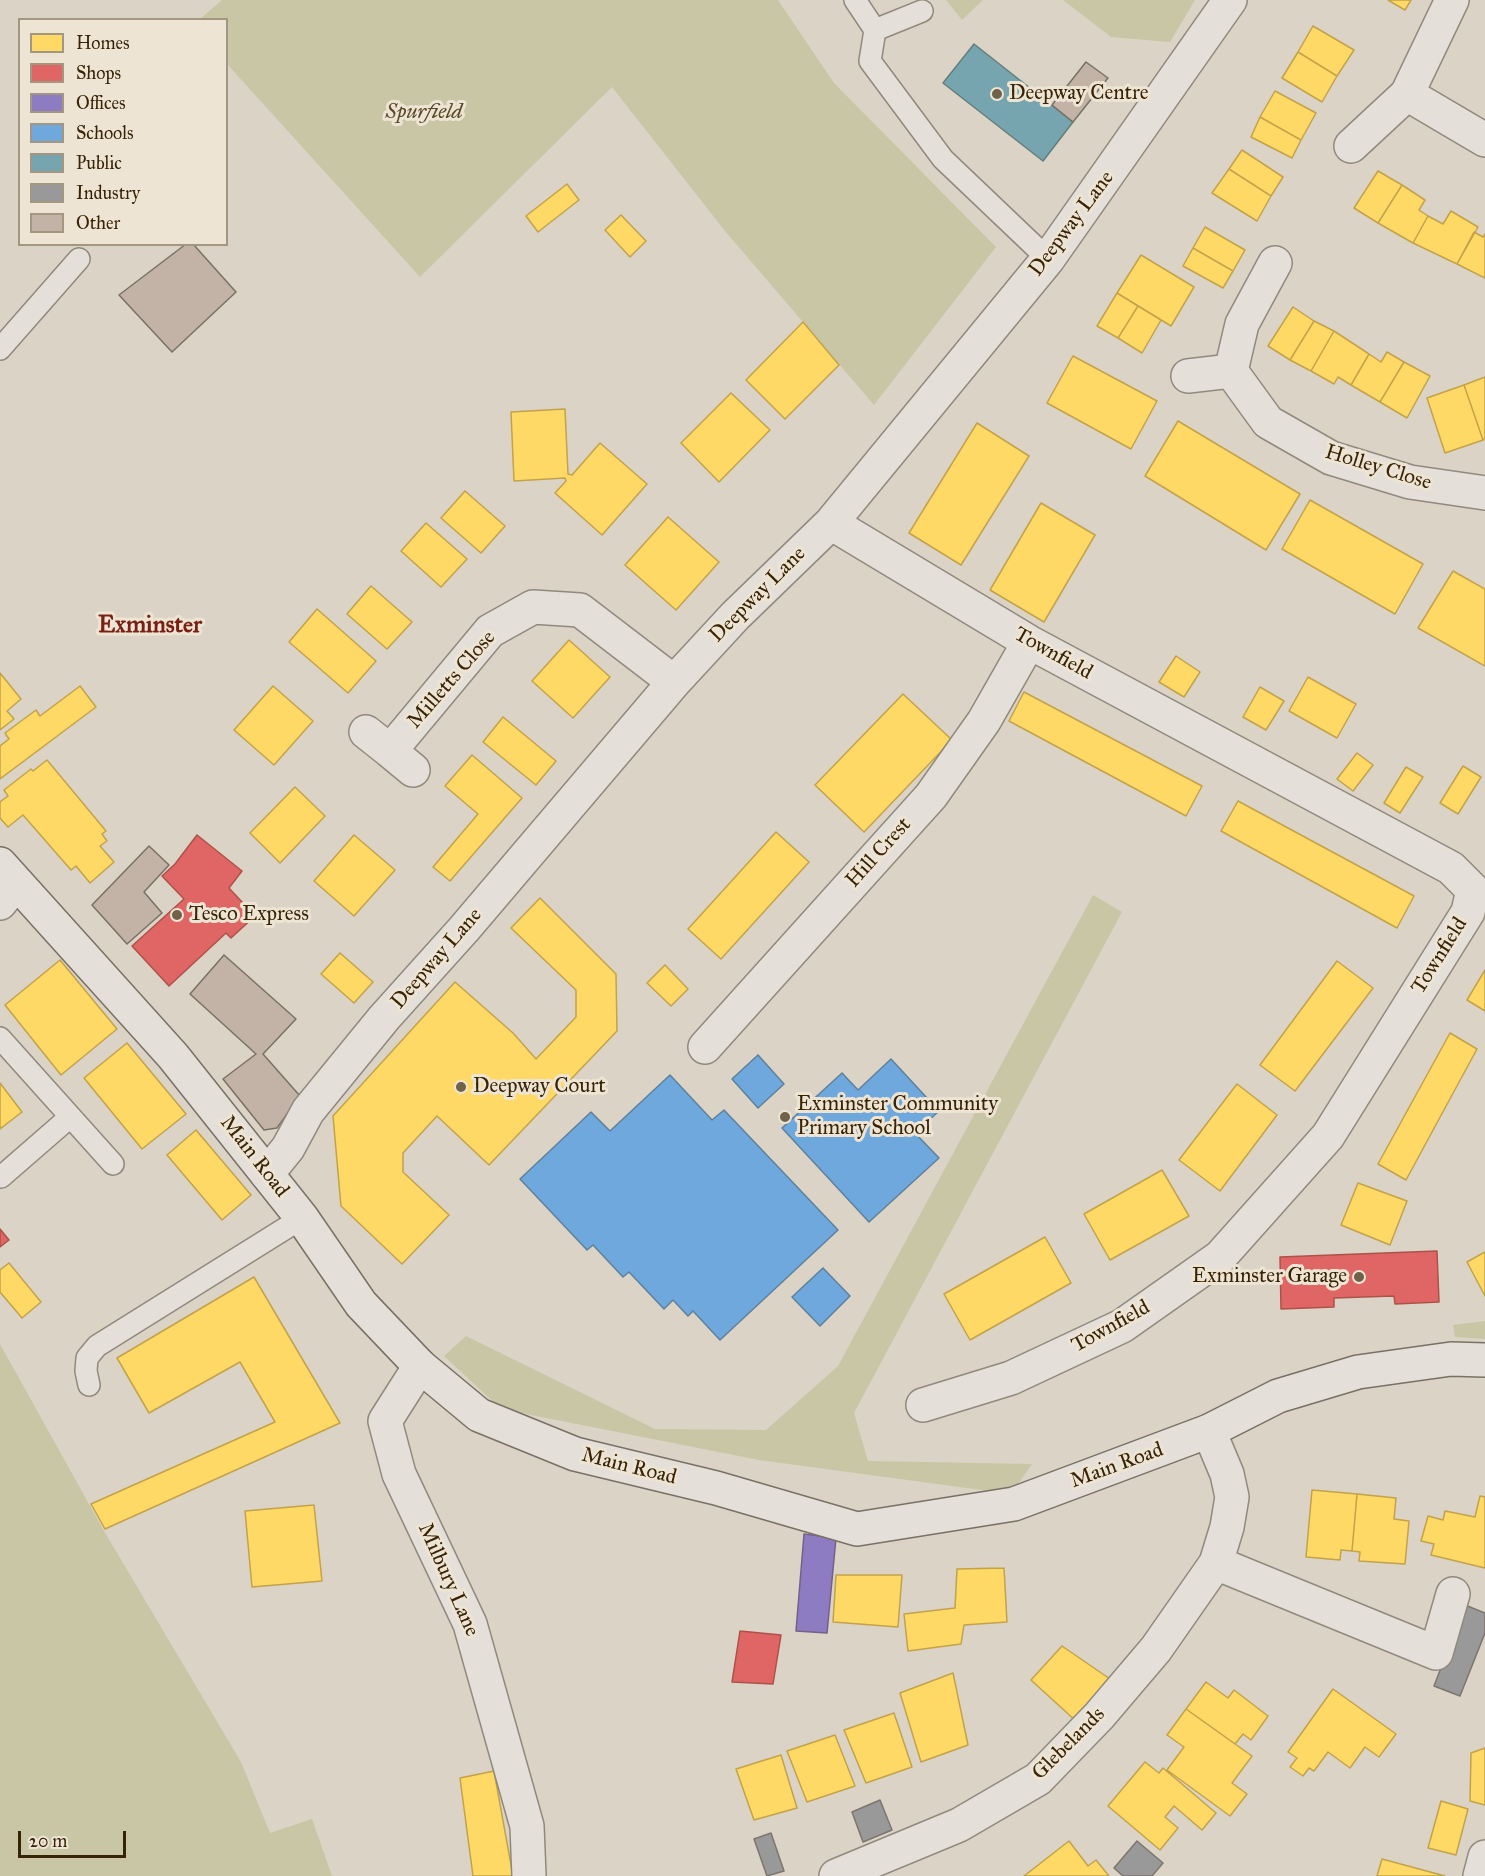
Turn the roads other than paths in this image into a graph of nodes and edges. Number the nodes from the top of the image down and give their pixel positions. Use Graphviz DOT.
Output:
graph roads {
  1 [pos="855,0"];
  2 [pos="1230,0"];
  3 [pos="1452,0"];
  4 [pos="922,11"];
  5 [pos="875,30"];
  6 [pos="1407,94"];
  7 [pos="1485,140"];
  8 [pos="1351,146"];
  9 [pos="1048,259"];
  10 [pos="79,260"];
  11 [pos="1275,262"];
  12 [pos="0,349"];
  13 [pos="1231,371"];
  14 [pos="1188,376"];
  15 [pos="1485,493"];
  16 [pos="831,523"];
  17 [pos="1029,642"];
  18 [pos="674,682"];
  19 [pos="390,751"];
  20 [pos="5,883"];
  21 [pos="0,1038"];
  22 [pos="705,1047"];
  23 [pos="70,1118"];
  24 [pos="113,1164"];
  25 [pos="267,1174"];
  26 [pos="1,1177"];
  27 [pos="302,1218"];
  28 [pos="1485,1360"];
  29 [pos="420,1366"];
  30 [pos="89,1385"];
  31 [pos="923,1405"];
  32 [pos="1209,1431"];
  33 [pos="1216,1563"];
  34 [pos="1453,1594"];
  35 [pos="1485,1857"];
  36 [pos="529,1876"];
  37 [pos="836,1876"];
  38 [pos="1480,1876"];
  1 -- 5 [label="lane"];
  2 -- 9 [label="street, Deepway Lane"];
  3 -- 6 [label="street"];
  4 -- 5 [label="lane"];
  5 -- 9 [label="lane"];
  6 -- 7 [label="street"];
  6 -- 8 [label="street"];
  9 -- 16 [label="street, Deepway Lane"];
  10 -- 12 [label="lane"];
  11 -- 13 [label="street"];
  13 -- 14 [label="street"];
  13 -- 15 [label="street, Holley Close"];
  16 -- 17 [label="street, Townfield"];
  16 -- 18 [label="street, Deepway Lane"];
  17 -- 22 [label="street, Hill Crest"];
  17 -- 31 [label="street, Townfield"];
  18 -- 19 [label="street, Milletts Close"];
  18 -- 25 [label="street, Deepway Lane"];
  20 -- 25 [label="street, Main Road"];
  21 -- 23 [label="lane"];
  23 -- 24 [label="lane"];
  23 -- 26 [label="lane"];
  25 -- 27 [label="street, Main Road"];
  27 -- 29 [label="street, Main Road"];
  27 -- 30 [label="lane"];
  28 -- 32 [label="street, Main Road"];
  29 -- 32 [label="street, Main Road"];
  29 -- 36 [label="street, Milbury Lane"];
  32 -- 33 [label="street, Glebelands"];
  33 -- 34 [label="street"];
  33 -- 37 [label="street, Glebelands"];
  35 -- 38 [label="street"];
}
